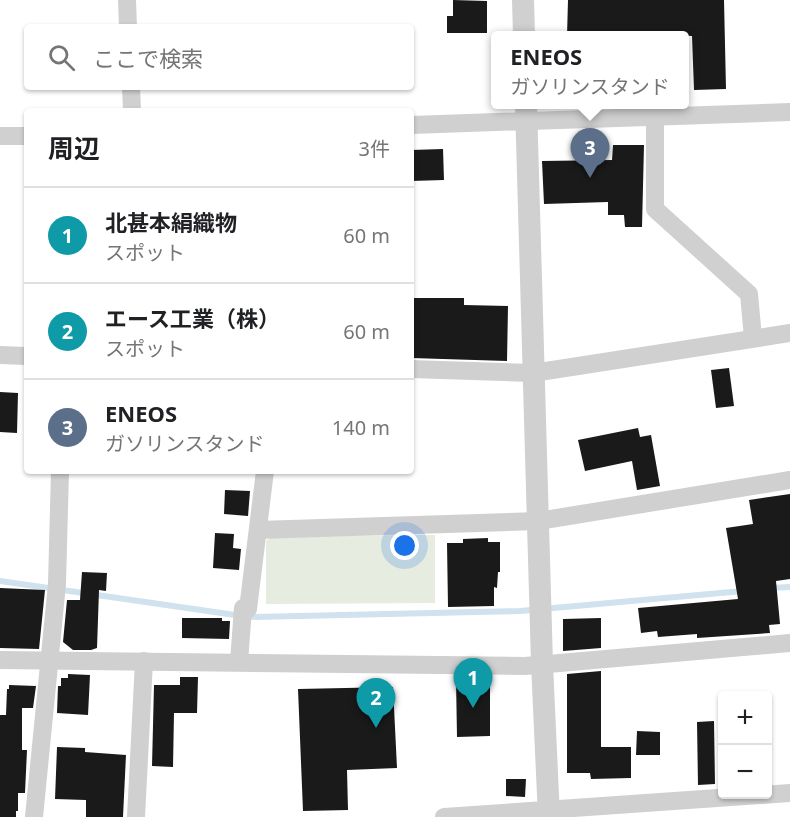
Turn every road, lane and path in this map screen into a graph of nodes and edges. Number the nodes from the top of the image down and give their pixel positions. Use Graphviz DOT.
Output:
graph roads {
  1 [pos="127,0"];
  2 [pos="523,0"];
  3 [pos="128,24"];
  4 [pos="524,31"];
  5 [pos="131,90"];
  6 [pos="132,108"];
  7 [pos="790,112"];
  8 [pos="526,113"];
  9 [pos="655,116"];
  10 [pos="414,125"];
  11 [pos="0,136"];
  12 [pos="24,136"];
  13 [pos="790,333"];
  14 [pos="753,338"];
  15 [pos="0,356"];
  16 [pos="24,356"];
  17 [pos="414,369"];
  18 [pos="533,373"];
  19 [pos="60,474"];
  20 [pos="265,474"];
  21 [pos="790,480"];
  22 [pos="538,521"];
  23 [pos="258,530"];
  24 [pos="790,643"];
  25 [pos="0,660"];
  26 [pos="51,661"];
  27 [pos="144,661"];
  28 [pos="239,662"];
  29 [pos="542,664"];
  30 [pos="790,793"];
  31 [pos="548,814"];
  32 [pos="34,817"];
  33 [pos="136,817"];
  34 [pos="444,817"];
  1 -- 3 [label="street"];
  2 -- 4 [label="street"];
  5 -- 6 [label="street"];
  7 -- 9 [label="street"];
  8 -- 9 [label="street"];
  8 -- 10 [label="street"];
  8 -- 18 [label="street"];
  9 -- 14 [label="street"];
  11 -- 12 [label="street"];
  13 -- 14 [label="street"];
  14 -- 18 [label="street"];
  15 -- 16 [label="street"];
  17 -- 18 [label="street"];
  18 -- 22 [label="street"];
  19 -- 26 [label="street"];
  20 -- 23 [label="street"];
  21 -- 22 [label="street"];
  22 -- 23 [label="street"];
  22 -- 29 [label="street"];
  23 -- 28 [label="street"];
  24 -- 29 [label="street"];
  25 -- 26 [label="street"];
  26 -- 27 [label="street"];
  26 -- 32 [label="street"];
  27 -- 28 [label="street"];
  27 -- 33 [label="street"];
  28 -- 29 [label="street"];
  29 -- 31 [label="street"];
  30 -- 31 [label="street"];
  31 -- 34 [label="street"];
}
